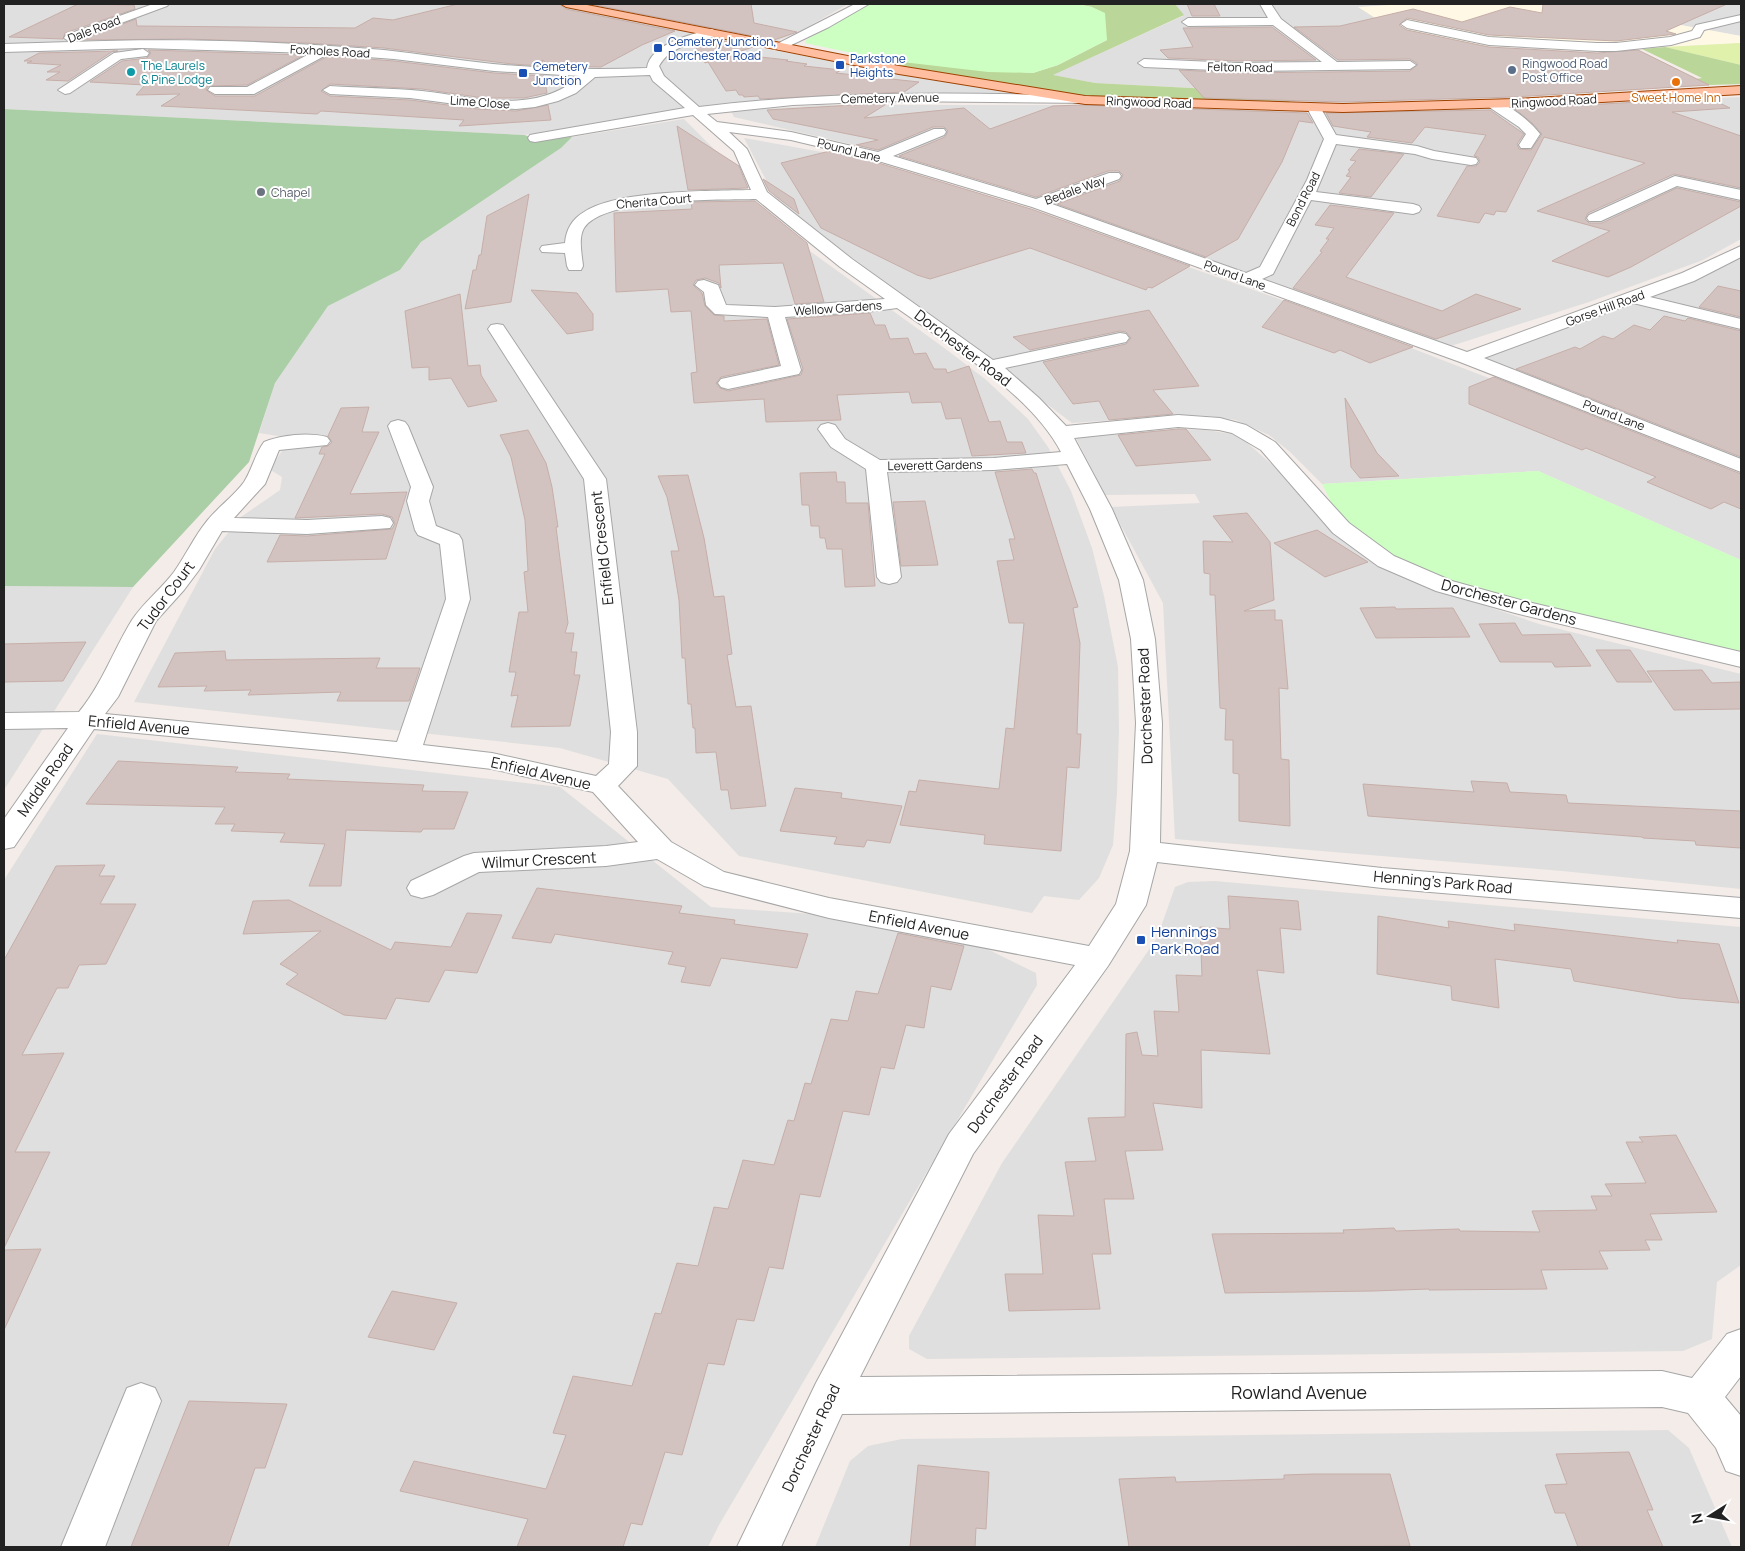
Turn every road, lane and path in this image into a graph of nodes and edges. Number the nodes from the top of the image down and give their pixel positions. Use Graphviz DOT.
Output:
graph roads {
  1 [pos="163,4"];
  2 [pos="566,4"];
  3 [pos="863,4"];
  4 [pos="1266,4"];
  5 [pos="1740,12"];
  6 [pos="1276,21"];
  7 [pos="1188,22"];
  8 [pos="1407,24"];
  9 [pos="712,33"];
  10 [pos="162,44"];
  11 [pos="47,45"];
  12 [pos="780,46"];
  13 [pos="4,48"];
  14 [pos="327,49"];
  15 [pos="12,59"];
  16 [pos="1144,63"];
  17 [pos="1410,65"];
  18 [pos="1336,67"];
  19 [pos="655,71"];
  20 [pos="591,73"];
  21 [pos="65,90"];
  22 [pos="215,90"];
  23 [pos="330,90"];
  24 [pos="1741,90"];
  25 [pos="360,92"];
  26 [pos="1085,100"];
  27 [pos="339,104"];
  28 [pos="1494,104"];
  29 [pos="1314,108"];
  30 [pos="696,111"];
  31 [pos="715,126"];
  32 [pos="938,132"];
  33 [pos="535,138"];
  34 [pos="1331,139"];
  35 [pos="1526,145"];
  36 [pos="879,157"];
  37 [pos="1471,161"];
  38 [pos="1114,176"];
  39 [pos="760,194"];
  40 [pos="1306,195"];
  41 [pos="1741,195"];
  42 [pos="1037,204"];
  43 [pos="1412,209"];
  44 [pos="1595,218"];
  45 [pos="574,248"];
  46 [pos="548,249"];
  47 [pos="1741,251"];
  48 [pos="575,266"];
  49 [pos="1248,280"];
  50 [pos="704,285"];
  51 [pos="1632,298"];
  52 [pos="901,302"];
  53 [pos="775,312"];
  54 [pos="1741,324"];
  55 [pos="497,329"];
  56 [pos="1120,338"];
  57 [pos="1466,358"];
  58 [pos="989,366"];
  59 [pos="728,383"];
  60 [pos="398,426"];
  61 [pos="828,429"];
  62 [pos="1062,433"];
  63 [pos="320,441"];
  64 [pos="1075,458"];
  65 [pos="876,466"];
  66 [pos="1741,466"];
  67 [pos="382,523"];
  68 [pos="216,524"];
  69 [pos="889,577"];
  70 [pos="1741,659"];
  71 [pos="87,720"];
  72 [pos="4,721"];
  73 [pos="407,752"];
  74 [pos="602,786"];
  75 [pos="4,840"];
  76 [pos="661,848"];
  77 [pos="1145,851"];
  78 [pos="422,888"];
  79 [pos="1741,908"];
  80 [pos="1097,958"];
  81 [pos="1741,1346"];
  82 [pos="830,1396"];
  83 [pos="1700,1398"];
  84 [pos="141,1401"];
  85 [pos="1741,1457"];
  86 [pos="83,1547"];
  87 [pos="759,1547"];
  1 -- 11 [label="street, Dale Road"];
  2 -- 9 [label="main road, Ringwood Road"];
  3 -- 12 [label="street"];
  4 -- 6 [label="street"];
  5 -- 8 [label="street"];
  6 -- 7 [label="street"];
  6 -- 18 [label="street"];
  9 -- 12 [label="main road, Ringwood Road"];
  9 -- 19 [label="street"];
  10 -- 11 [label="street, Foxholes Road"];
  10 -- 14 [label="street, Foxholes Road"];
  10 -- 21 [label="street"];
  11 -- 13 [label="street, Foxholes Road"];
  11 -- 15 [label="street, Dale Road"];
  12 -- 26 [label="main road, Ringwood Road"];
  14 -- 20 [label="street, Foxholes Road"];
  14 -- 22 [label="street"];
  16 -- 18 [label="street, Felton Road"];
  17 -- 18 [label="street, Felton Road"];
  19 -- 20 [label="street, Foxholes Road"];
  19 -- 30 [label="street, Dorchester Road"];
  20 -- 25 [label="street, Lime Close"];
  23 -- 25 [label="street, Lime Close"];
  24 -- 28 [label="main road, Ringwood Road"];
  25 -- 27 [label="street"];
  26 -- 29 [label="main road, Ringwood Road"];
  26 -- 30 [label="street, Cemetery Avenue"];
  28 -- 29 [label="main road, Ringwood Road"];
  28 -- 35 [label="street"];
  29 -- 34 [label="street"];
  30 -- 31 [label="street, Dorchester Road"];
  30 -- 33 [label="street, Cemetery Avenue"];
  31 -- 36 [label="street, Pound Lane"];
  31 -- 39 [label="street, Dorchester Road"];
  32 -- 36 [label="street"];
  34 -- 37 [label="street"];
  34 -- 40 [label="street, Bond Road"];
  36 -- 42 [label="street, Pound Lane"];
  38 -- 42 [label="street, Bedale Way"];
  39 -- 45 [label="street, Cherita Court"];
  39 -- 52 [label="street, Dorchester Road"];
  40 -- 43 [label="street"];
  40 -- 49 [label="street, Bond Road"];
  41 -- 44 [label="street"];
  42 -- 49 [label="street, Pound Lane"];
  45 -- 46 [label="street"];
  45 -- 48 [label="street, Cherita Court"];
  47 -- 51 [label="street, Gorse Hill Road"];
  49 -- 57 [label="street, Pound Lane"];
  50 -- 53 [label="street, Wellow Gardens"];
  51 -- 54 [label="street"];
  51 -- 57 [label="street, Gorse Hill Road"];
  52 -- 53 [label="street, Wellow Gardens"];
  52 -- 58 [label="street, Dorchester Road"];
  53 -- 59 [label="street, Wellow Gardens"];
  55 -- 74 [label="street, Enfield Crescent"];
  56 -- 58 [label="street"];
  57 -- 66 [label="street, Pound Lane"];
  58 -- 62 [label="street, Dorchester Road"];
  60 -- 73 [label="street"];
  61 -- 65 [label="street"];
  62 -- 64 [label="street, Dorchester Road"];
  62 -- 70 [label="street, Dorchester Gardens"];
  63 -- 68 [label="street, Tudor Court"];
  64 -- 65 [label="street, Leverett Gardens"];
  64 -- 77 [label="street, Dorchester Road"];
  65 -- 69 [label="street, Leverett Gardens"];
  67 -- 68 [label="street"];
  68 -- 71 [label="street, Tudor Court"];
  71 -- 72 [label="street, Enfield Avenue"];
  71 -- 73 [label="street, Enfield Avenue"];
  71 -- 75 [label="street, Middle Road"];
  73 -- 74 [label="street, Enfield Avenue"];
  74 -- 76 [label="street, Enfield Avenue"];
  76 -- 78 [label="street, Wilmur Crescent"];
  76 -- 80 [label="street, Enfield Avenue"];
  77 -- 79 [label="street, Henning's Park Road"];
  77 -- 80 [label="street, Dorchester Road"];
  80 -- 82 [label="street, Dorchester Road"];
  81 -- 83 [label="street"];
  82 -- 83 [label="street, Rowland Avenue"];
  82 -- 87 [label="street, Dorchester Road"];
  83 -- 85 [label="street"];
  84 -- 86 [label="street"];
}
